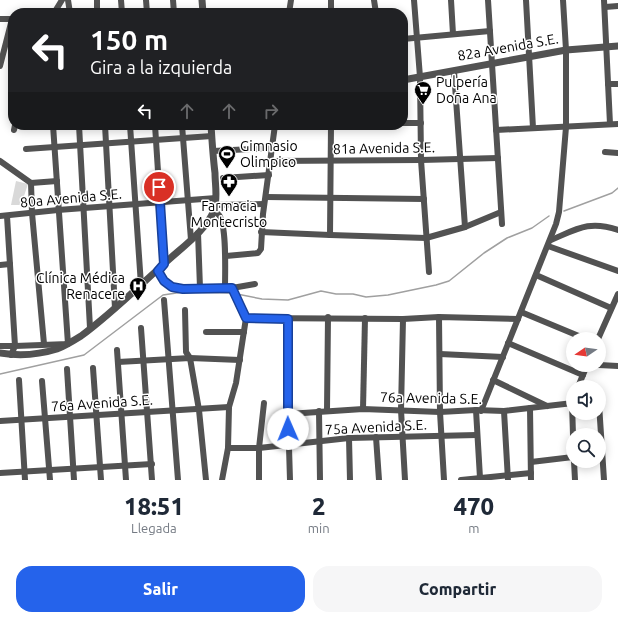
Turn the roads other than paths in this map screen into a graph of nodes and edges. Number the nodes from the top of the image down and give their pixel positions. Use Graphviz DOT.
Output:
graph roads {
  1 [pos="414,0"];
  2 [pos="450,0"];
  3 [pos="488,0"];
  4 [pos="526,0"];
  5 [pos="563,0"];
  6 [pos="605,3"];
  7 [pos="618,6"];
  8 [pos="490,31"];
  9 [pos="452,34"];
  10 [pos="8,35"];
  11 [pos="417,37"];
  12 [pos="408,38"];
  13 [pos="607,46"];
  14 [pos="618,46"];
  15 [pos="566,50"];
  16 [pos="528,57"];
  17 [pos="492,64"];
  18 [pos="0,66"];
  19 [pos="454,70"];
  20 [pos="420,77"];
  21 [pos="408,79"];
  22 [pos="608,84"];
  23 [pos="618,84"];
  24 [pos="408,123"];
  25 [pos="420,123"];
  26 [pos="610,124"];
  27 [pos="618,124"];
  28 [pos="566,127"];
  29 [pos="533,128"];
  30 [pos="53,130"];
  31 [pos="79,130"];
  32 [pos="106,130"];
  33 [pos="130,130"];
  34 [pos="155,130"];
  35 [pos="182,130"];
  36 [pos="211,130"];
  37 [pos="274,130"];
  38 [pos="331,130"];
  39 [pos="496,130"];
  40 [pos="212,136"];
  41 [pos="183,138"];
  42 [pos="156,140"];
  43 [pos="131,142"];
  44 [pos="107,143"];
  45 [pos="80,145"];
  46 [pos="54,147"];
  47 [pos="272,148"];
  48 [pos="26,149"];
  49 [pos="213,151"];
  50 [pos="606,152"];
  51 [pos="618,153"];
  52 [pos="498,158"];
  53 [pos="459,159"];
  54 [pos="421,160"];
  55 [pos="0,161"];
  56 [pos="271,161"];
  57 [pos="331,161"];
  58 [pos="269,175"];
  59 [pos="223,178"];
  60 [pos="57,182"];
  61 [pos="31,183"];
  62 [pos="266,196"];
  63 [pos="330,198"];
  64 [pos="424,199"];
  65 [pos="187,201"];
  66 [pos="161,203"];
  67 [pos="264,204"];
  68 [pos="135,205"];
  69 [pos="215,205"];
  70 [pos="109,207"];
  71 [pos="83,209"];
  72 [pos="58,210"];
  73 [pos="501,212"];
  74 [pos="32,213"];
  75 [pos="3,216"];
  76 [pos="502,224"];
  77 [pos="465,227"];
  78 [pos="618,230"];
  79 [pos="261,232"];
  80 [pos="198,233"];
  81 [pos="330,235"];
  82 [pos="426,238"];
  83 [pos="191,240"];
  84 [pos="550,243"];
  85 [pos="226,256"];
  86 [pos="10,264"];
  87 [pos="164,264"];
  88 [pos="0,265"];
  89 [pos="158,271"];
  90 [pos="618,271"];
  91 [pos="429,272"];
  92 [pos="536,275"];
  93 [pos="255,284"];
  94 [pos="140,285"];
  95 [pos="200,288"];
  96 [pos="228,288"];
  97 [pos="618,294"];
  98 [pos="164,300"];
  99 [pos="115,308"];
  100 [pos="611,308"];
  101 [pos="185,310"];
  102 [pos="521,312"];
  103 [pos="439,317"];
  104 [pos="246,318"];
  105 [pos="328,318"];
  106 [pos="365,318"];
  107 [pos="288,319"];
  108 [pos="403,319"];
  109 [pos="518,319"];
  110 [pos="90,328"];
  111 [pos="141,328"];
  112 [pos="206,332"];
  113 [pos="244,332"];
  114 [pos="569,332"];
  115 [pos="601,332"];
  116 [pos="508,343"];
  117 [pos="44,344"];
  118 [pos="68,344"];
  119 [pos="0,346"];
  120 [pos="15,346"];
  121 [pos="117,350"];
  122 [pos="0,353"];
  123 [pos="440,354"];
  124 [pos="11,355"];
  125 [pos="503,357"];
  126 [pos="190,358"];
  127 [pos="169,360"];
  128 [pos="240,360"];
  129 [pos="144,361"];
  130 [pos="118,362"];
  131 [pos="606,366"];
  132 [pos="618,367"];
  133 [pos="93,368"];
  134 [pos="67,369"];
  135 [pos="584,372"];
  136 [pos="583,375"];
  137 [pos="19,380"];
  138 [pos="493,380"];
  139 [pos="581,380"];
  140 [pos="42,381"];
  141 [pos="264,403"];
  142 [pos="566,403"];
  143 [pos="547,406"];
  144 [pos="229,408"];
  145 [pos="530,408"];
  146 [pos="363,409"];
  147 [pos="173,410"];
  148 [pos="199,410"];
  149 [pos="327,410"];
  150 [pos="401,410"];
  151 [pos="478,410"];
  152 [pos="319,411"];
  153 [pos="504,411"];
  154 [pos="148,412"];
  155 [pos="440,412"];
  156 [pos="122,414"];
  157 [pos="288,414"];
  158 [pos="96,415"];
  159 [pos="70,417"];
  160 [pos="45,418"];
  161 [pos="21,420"];
  162 [pos="0,421"];
  163 [pos="477,435"];
  164 [pos="402,436"];
  165 [pos="376,437"];
  166 [pos="442,437"];
  167 [pos="349,438"];
  168 [pos="319,442"];
  169 [pos="289,445"];
  170 [pos="228,448"];
  171 [pos="259,448"];
  172 [pos="566,458"];
  173 [pos="531,462"];
  174 [pos="152,464"];
  175 [pos="126,466"];
  176 [pos="100,467"];
  177 [pos="574,468"];
  178 [pos="602,468"];
  179 [pos="74,469"];
  180 [pos="49,470"];
  181 [pos="25,472"];
  182 [pos="0,473"];
  183 [pos="531,473"];
  184 [pos="480,478"];
  185 [pos="508,478"];
  186 [pos="25,480"];
  187 [pos="50,480"];
  188 [pos="74,480"];
  189 [pos="101,480"];
  190 [pos="126,480"];
  191 [pos="152,480"];
  192 [pos="178,480"];
  193 [pos="206,480"];
  194 [pos="222,480"];
  195 [pos="259,480"];
  196 [pos="290,480"];
  197 [pos="320,480"];
  198 [pos="350,480"];
  199 [pos="379,480"];
  200 [pos="405,480"];
  201 [pos="444,480"];
  202 [pos="461,480"];
  203 [pos="531,480"];
  204 [pos="575,480"];
  205 [pos="604,480"];
  1 -- 11 [label="street"];
  2 -- 9 [label="street"];
  3 -- 8 [label="street"];
  4 -- 16 [label="street"];
  5 -- 15 [label="street"];
  6 -- 7 [label="street"];
  6 -- 13 [label="street"];
  8 -- 9 [label="street"];
  8 -- 17 [label="street"];
  9 -- 11 [label="street"];
  10 -- 18 [label="street"];
  11 -- 12 [label="street"];
  11 -- 20 [label="street"];
  13 -- 14 [label="street, 82a Avenida S.E."];
  13 -- 15 [label="street, 82a Avenida S.E."];
  13 -- 22 [label="street"];
  15 -- 16 [label="street, 82a Avenida S.E."];
  15 -- 28 [label="street"];
  16 -- 17 [label="street, 82a Avenida S.E."];
  16 -- 29 [label="street"];
  17 -- 19 [label="street, 82a Avenida S.E."];
  17 -- 39 [label="street"];
  19 -- 20 [label="street, 82a Avenida S.E."];
  19 -- 53 [label="street"];
  20 -- 21 [label="street, 82a Avenida S.E."];
  20 -- 25 [label="street"];
  22 -- 23 [label="street"];
  22 -- 26 [label="street"];
  24 -- 25 [label="street"];
  25 -- 54 [label="street"];
  26 -- 27 [label="street"];
  26 -- 28 [label="street"];
  28 -- 29 [label="street"];
  28 -- 84 [label="street"];
  29 -- 39 [label="street"];
  30 -- 46 [label="street"];
  31 -- 45 [label="street"];
  32 -- 44 [label="street"];
  33 -- 43 [label="street"];
  34 -- 42 [label="street"];
  35 -- 41 [label="street"];
  36 -- 40 [label="street"];
  37 -- 47 [label="street"];
  38 -- 57 [label="street"];
  39 -- 52 [label="street"];
  40 -- 41 [label="street"];
  40 -- 49 [label="street"];
  41 -- 42 [label="street"];
  41 -- 65 [label="street"];
  42 -- 43 [label="street"];
  42 -- 66 [label="street"];
  43 -- 44 [label="street"];
  43 -- 68 [label="street"];
  44 -- 45 [label="street"];
  44 -- 70 [label="street"];
  45 -- 46 [label="street"];
  45 -- 71 [label="street"];
  46 -- 48 [label="street"];
  46 -- 60 [label="street"];
  47 -- 49 [label="street"];
  47 -- 56 [label="street"];
  49 -- 69 [label="street"];
  50 -- 51 [label="street"];
  52 -- 53 [label="street, 81a Avenida S.E."];
  52 -- 73 [label="street"];
  53 -- 54 [label="street, 81a Avenida S.E."];
  53 -- 77 [label="street"];
  54 -- 57 [label="street, 81a Avenida S.E."];
  54 -- 64 [label="street"];
  55 -- 61 [label="street"];
  56 -- 57 [label="street, 81a Avenida S.E."];
  56 -- 58 [label="street"];
  57 -- 63 [label="street"];
  58 -- 59 [label="street"];
  58 -- 62 [label="street"];
  60 -- 61 [label="street"];
  60 -- 72 [label="street"];
  61 -- 74 [label="street"];
  62 -- 63 [label="street"];
  62 -- 67 [label="street"];
  63 -- 64 [label="street"];
  63 -- 81 [label="street"];
  64 -- 82 [label="street"];
  65 -- 66 [label="street, 80a Avenida S.E."];
  65 -- 69 [label="street, 80a Avenida S.E."];
  65 -- 83 [label="street"];
  66 -- 68 [label="street, 80a Avenida S.E."];
  66 -- 87 [label="street"];
  67 -- 69 [label="street, 80a Avenida S.E."];
  67 -- 79 [label="street"];
  68 -- 70 [label="street, 80a Avenida S.E."];
  68 -- 94 [label="street"];
  69 -- 80 [label="street"];
  69 -- 85 [label="street"];
  70 -- 71 [label="street, 80a Avenida S.E."];
  70 -- 99 [label="street"];
  71 -- 72 [label="street, 80a Avenida S.E."];
  71 -- 110 [label="street"];
  72 -- 74 [label="street, 80a Avenida S.E."];
  72 -- 118 [label="street"];
  73 -- 76 [label="street"];
  73 -- 77 [label="street"];
  74 -- 75 [label="street, 80a Avenida S.E."];
  74 -- 117 [label="street"];
  75 -- 86 [label="street"];
  77 -- 82 [label="street"];
  78 -- 84 [label="street"];
  79 -- 81 [label="street"];
  79 -- 85 [label="street"];
  80 -- 83 [label="street"];
  80 -- 95 [label="street"];
  81 -- 82 [label="street"];
  82 -- 91 [label="street"];
  83 -- 87 [label="street"];
  84 -- 90 [label="street"];
  84 -- 92 [label="street"];
  85 -- 96 [label="street"];
  86 -- 88 [label="street"];
  86 -- 120 [label="street"];
  87 -- 89 [label="street"];
  89 -- 94 [label="street"];
  89 -- 95 [label="street"];
  92 -- 100 [label="street"];
  92 -- 102 [label="street"];
  93 -- 96 [label="street"];
  94 -- 99 [label="street"];
  95 -- 96 [label="street"];
  96 -- 104 [label="street"];
  97 -- 100 [label="street"];
  98 -- 127 [label="street"];
  99 -- 110 [label="street"];
  100 -- 115 [label="street"];
  101 -- 126 [label="street"];
  102 -- 109 [label="street"];
  102 -- 114 [label="street"];
  103 -- 108 [label="street"];
  103 -- 109 [label="street"];
  103 -- 123 [label="street"];
  104 -- 107 [label="street"];
  104 -- 113 [label="street"];
  105 -- 106 [label="street"];
  105 -- 107 [label="street"];
  105 -- 149 [label="street"];
  106 -- 108 [label="street"];
  106 -- 146 [label="street"];
  107 -- 157 [label="street"];
  108 -- 150 [label="street"];
  109 -- 116 [label="street"];
  110 -- 118 [label="street"];
  111 -- 129 [label="street"];
  112 -- 113 [label="street"];
  113 -- 128 [label="street"];
  116 -- 125 [label="street"];
  116 -- 136 [label="street"];
  117 -- 118 [label="street"];
  117 -- 120 [label="street"];
  118 -- 124 [label="street"];
  119 -- 120 [label="street"];
  120 -- 124 [label="street"];
  121 -- 130 [label="street"];
  122 -- 124 [label="street"];
  123 -- 125 [label="street"];
  123 -- 155 [label="street"];
  125 -- 138 [label="street"];
  126 -- 127 [label="street"];
  126 -- 128 [label="street"];
  126 -- 148 [label="street"];
  127 -- 129 [label="street"];
  127 -- 147 [label="street"];
  128 -- 144 [label="street"];
  129 -- 130 [label="street"];
  129 -- 154 [label="street"];
  130 -- 156 [label="street"];
  131 -- 132 [label="street"];
  133 -- 158 [label="street"];
  134 -- 159 [label="street"];
  135 -- 136 [label="street"];
  136 -- 139 [label="street"];
  137 -- 161 [label="street"];
  138 -- 143 [label="street"];
  138 -- 151 [label="street"];
  140 -- 160 [label="street"];
  141 -- 171 [label="street"];
  142 -- 143 [label="street, 76a Avenida S.E."];
  143 -- 145 [label="street, 76a Avenida S.E."];
  144 -- 148 [label="street, 76a Avenida S.E."];
  144 -- 170 [label="street"];
  145 -- 153 [label="street, 76a Avenida S.E."];
  145 -- 173 [label="street"];
  146 -- 149 [label="street, 76a Avenida S.E."];
  146 -- 150 [label="street, 76a Avenida S.E."];
  147 -- 148 [label="street, 76a Avenida S.E."];
  147 -- 154 [label="street, 76a Avenida S.E."];
  147 -- 192 [label="street"];
  148 -- 193 [label="street"];
  149 -- 152 [label="street, 76a Avenida S.E."];
  150 -- 155 [label="street, 76a Avenida S.E."];
  150 -- 164 [label="street"];
  151 -- 153 [label="street, 76a Avenida S.E."];
  151 -- 155 [label="street, 76a Avenida S.E."];
  151 -- 163 [label="street"];
  152 -- 157 [label="street, 76a Avenida S.E."];
  152 -- 168 [label="street"];
  153 -- 185 [label="street"];
  154 -- 156 [label="street, 76a Avenida S.E."];
  154 -- 174 [label="street"];
  155 -- 166 [label="street"];
  156 -- 158 [label="street, 76a Avenida S.E."];
  156 -- 175 [label="street"];
  157 -- 169 [label="street"];
  158 -- 159 [label="street, 76a Avenida S.E."];
  158 -- 176 [label="street"];
  159 -- 160 [label="street, 76a Avenida S.E."];
  159 -- 179 [label="street"];
  160 -- 161 [label="street, 76a Avenida S.E."];
  160 -- 180 [label="street"];
  161 -- 162 [label="street, 76a Avenida S.E."];
  161 -- 181 [label="street"];
  163 -- 166 [label="street, 75a Avenida S.E."];
  163 -- 184 [label="street"];
  164 -- 165 [label="street, 75a Avenida S.E."];
  164 -- 166 [label="street, 75a Avenida S.E."];
  164 -- 200 [label="street"];
  165 -- 167 [label="street, 75a Avenida S.E."];
  165 -- 199 [label="street"];
  166 -- 201 [label="street"];
  167 -- 168 [label="street, 75a Avenida S.E."];
  167 -- 198 [label="street"];
  168 -- 169 [label="street, 75a Avenida S.E."];
  168 -- 197 [label="street"];
  169 -- 171 [label="street, 75a Avenida S.E."];
  169 -- 196 [label="street"];
  170 -- 171 [label="street, 75a Avenida S.E."];
  170 -- 194 [label="street"];
  171 -- 195 [label="street"];
  172 -- 173 [label="street"];
  173 -- 183 [label="street"];
  174 -- 175 [label="street"];
  174 -- 191 [label="street"];
  175 -- 176 [label="street"];
  175 -- 190 [label="street"];
  176 -- 179 [label="street"];
  176 -- 189 [label="street"];
  177 -- 204 [label="street"];
  178 -- 205 [label="street"];
  179 -- 180 [label="street"];
  179 -- 188 [label="street"];
  180 -- 181 [label="street"];
  180 -- 187 [label="street"];
  181 -- 182 [label="street"];
  181 -- 186 [label="street"];
  183 -- 185 [label="street"];
  183 -- 203 [label="street"];
  184 -- 185 [label="street"];
  184 -- 202 [label="street"];
}
